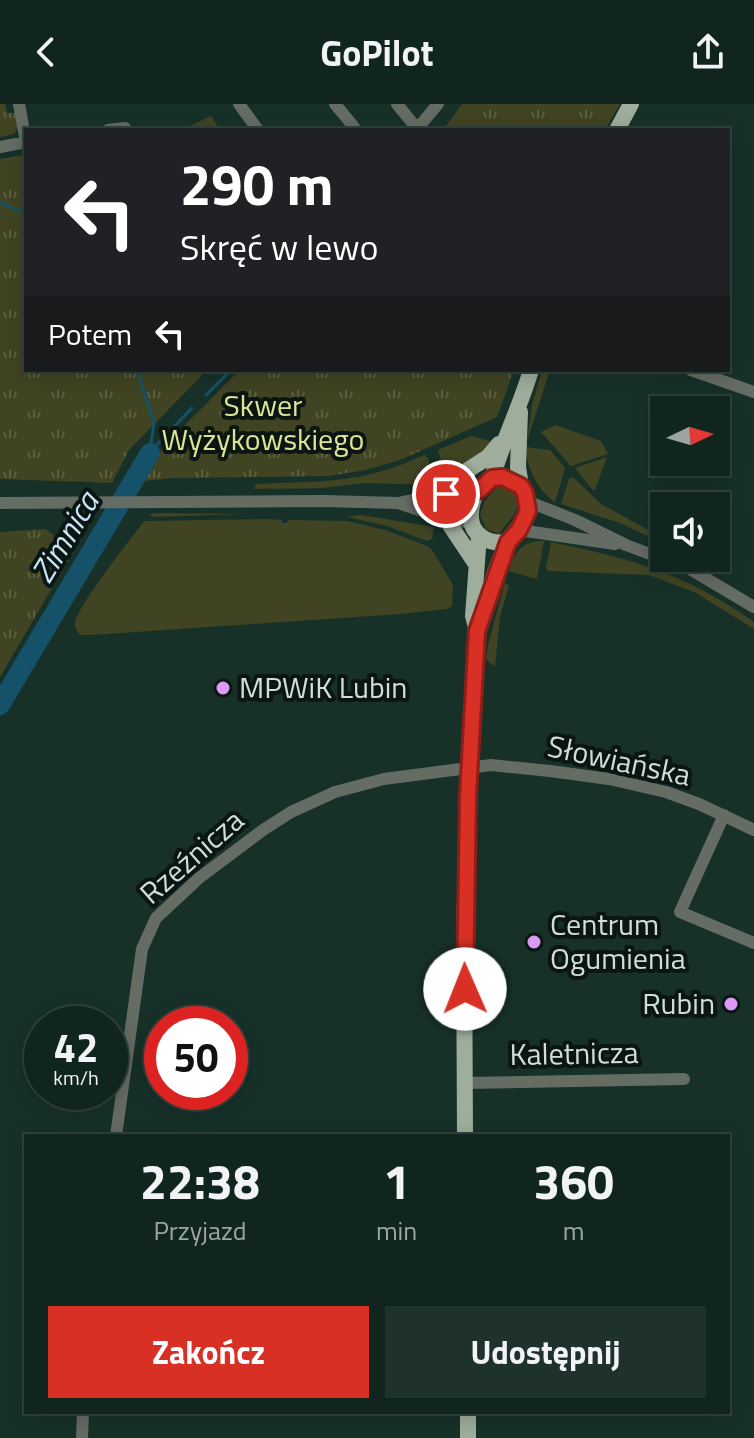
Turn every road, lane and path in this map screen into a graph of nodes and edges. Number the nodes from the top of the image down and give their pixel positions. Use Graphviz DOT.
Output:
graph roads {
  1 [pos="19,104"];
  2 [pos="239,104"];
  3 [pos="335,104"];
  4 [pos="397,104"];
  5 [pos="438,104"];
  6 [pos="631,104"];
  7 [pos="257,128"];
  8 [pos="353,128"];
  9 [pos="415,128"];
  10 [pos="419,128"];
  11 [pos="618,128"];
  12 [pos="24,130"];
  13 [pos="24,142"];
  14 [pos="0,147"];
  15 [pos="530,372"];
  16 [pos="697,372"];
  17 [pos="754,392"];
  18 [pos="520,406"];
  19 [pos="503,440"];
  20 [pos="492,478"];
  21 [pos="478,491"];
  22 [pos="446,494"];
  23 [pos="524,494"];
  24 [pos="0,503"];
  25 [pos="398,503"];
  26 [pos="446,519"];
  27 [pos="475,529"];
  28 [pos="513,536"];
  29 [pos="626,545"];
  30 [pos="476,566"];
  31 [pos="754,607"];
  32 [pos="477,631"];
  33 [pos="469,768"];
  34 [pos="724,815"];
  35 [pos="754,830"];
  36 [pos="754,943"];
  37 [pos="684,1079"];
  38 [pos="465,1083"];
  39 [pos="116,1134"];
  40 [pos="465,1134"];
  41 [pos="83,1414"];
  42 [pos="468,1414"];
  43 [pos="82,1438"];
  44 [pos="468,1438"];
  1 -- 12 [label="street"];
  2 -- 7 [label="street"];
  3 -- 8 [label="street"];
  4 -- 9 [label="street"];
  5 -- 10 [label="street"];
  6 -- 11 [label="main road"];
  13 -- 14 [label="street"];
  15 -- 18 [label="main road"];
  16 -- 17 [label="street"];
  18 -- 19 [label="main road"];
  18 -- 23 [label="main road"];
  19 -- 20 [label="main road"];
  19 -- 22 [label="main road"];
  20 -- 21 [label="main road"];
  20 -- 23 [label="main road"];
  21 -- 22 [label="street"];
  21 -- 27 [label="main road"];
  22 -- 25 [label="street"];
  23 -- 28 [label="main road"];
  23 -- 29 [label="street"];
  24 -- 25 [label="street"];
  25 -- 26 [label="street"];
  26 -- 27 [label="street"];
  26 -- 30 [label="main road"];
  27 -- 28 [label="main road"];
  27 -- 30 [label="main road"];
  28 -- 29 [label="street"];
  28 -- 32 [label="main road"];
  29 -- 31 [label="street"];
  30 -- 32 [label="main road"];
  32 -- 33 [label="main road"];
  33 -- 34 [label="street, Słowiańska"];
  33 -- 38 [label="main road"];
  33 -- 39 [label="street, Rzeźnicza"];
  34 -- 35 [label="street, Słowiańska"];
  34 -- 36 [label="street"];
  37 -- 38 [label="street, Kaletnicza"];
  38 -- 40 [label="main road"];
  41 -- 43 [label="street"];
  42 -- 44 [label="main road"];
}
